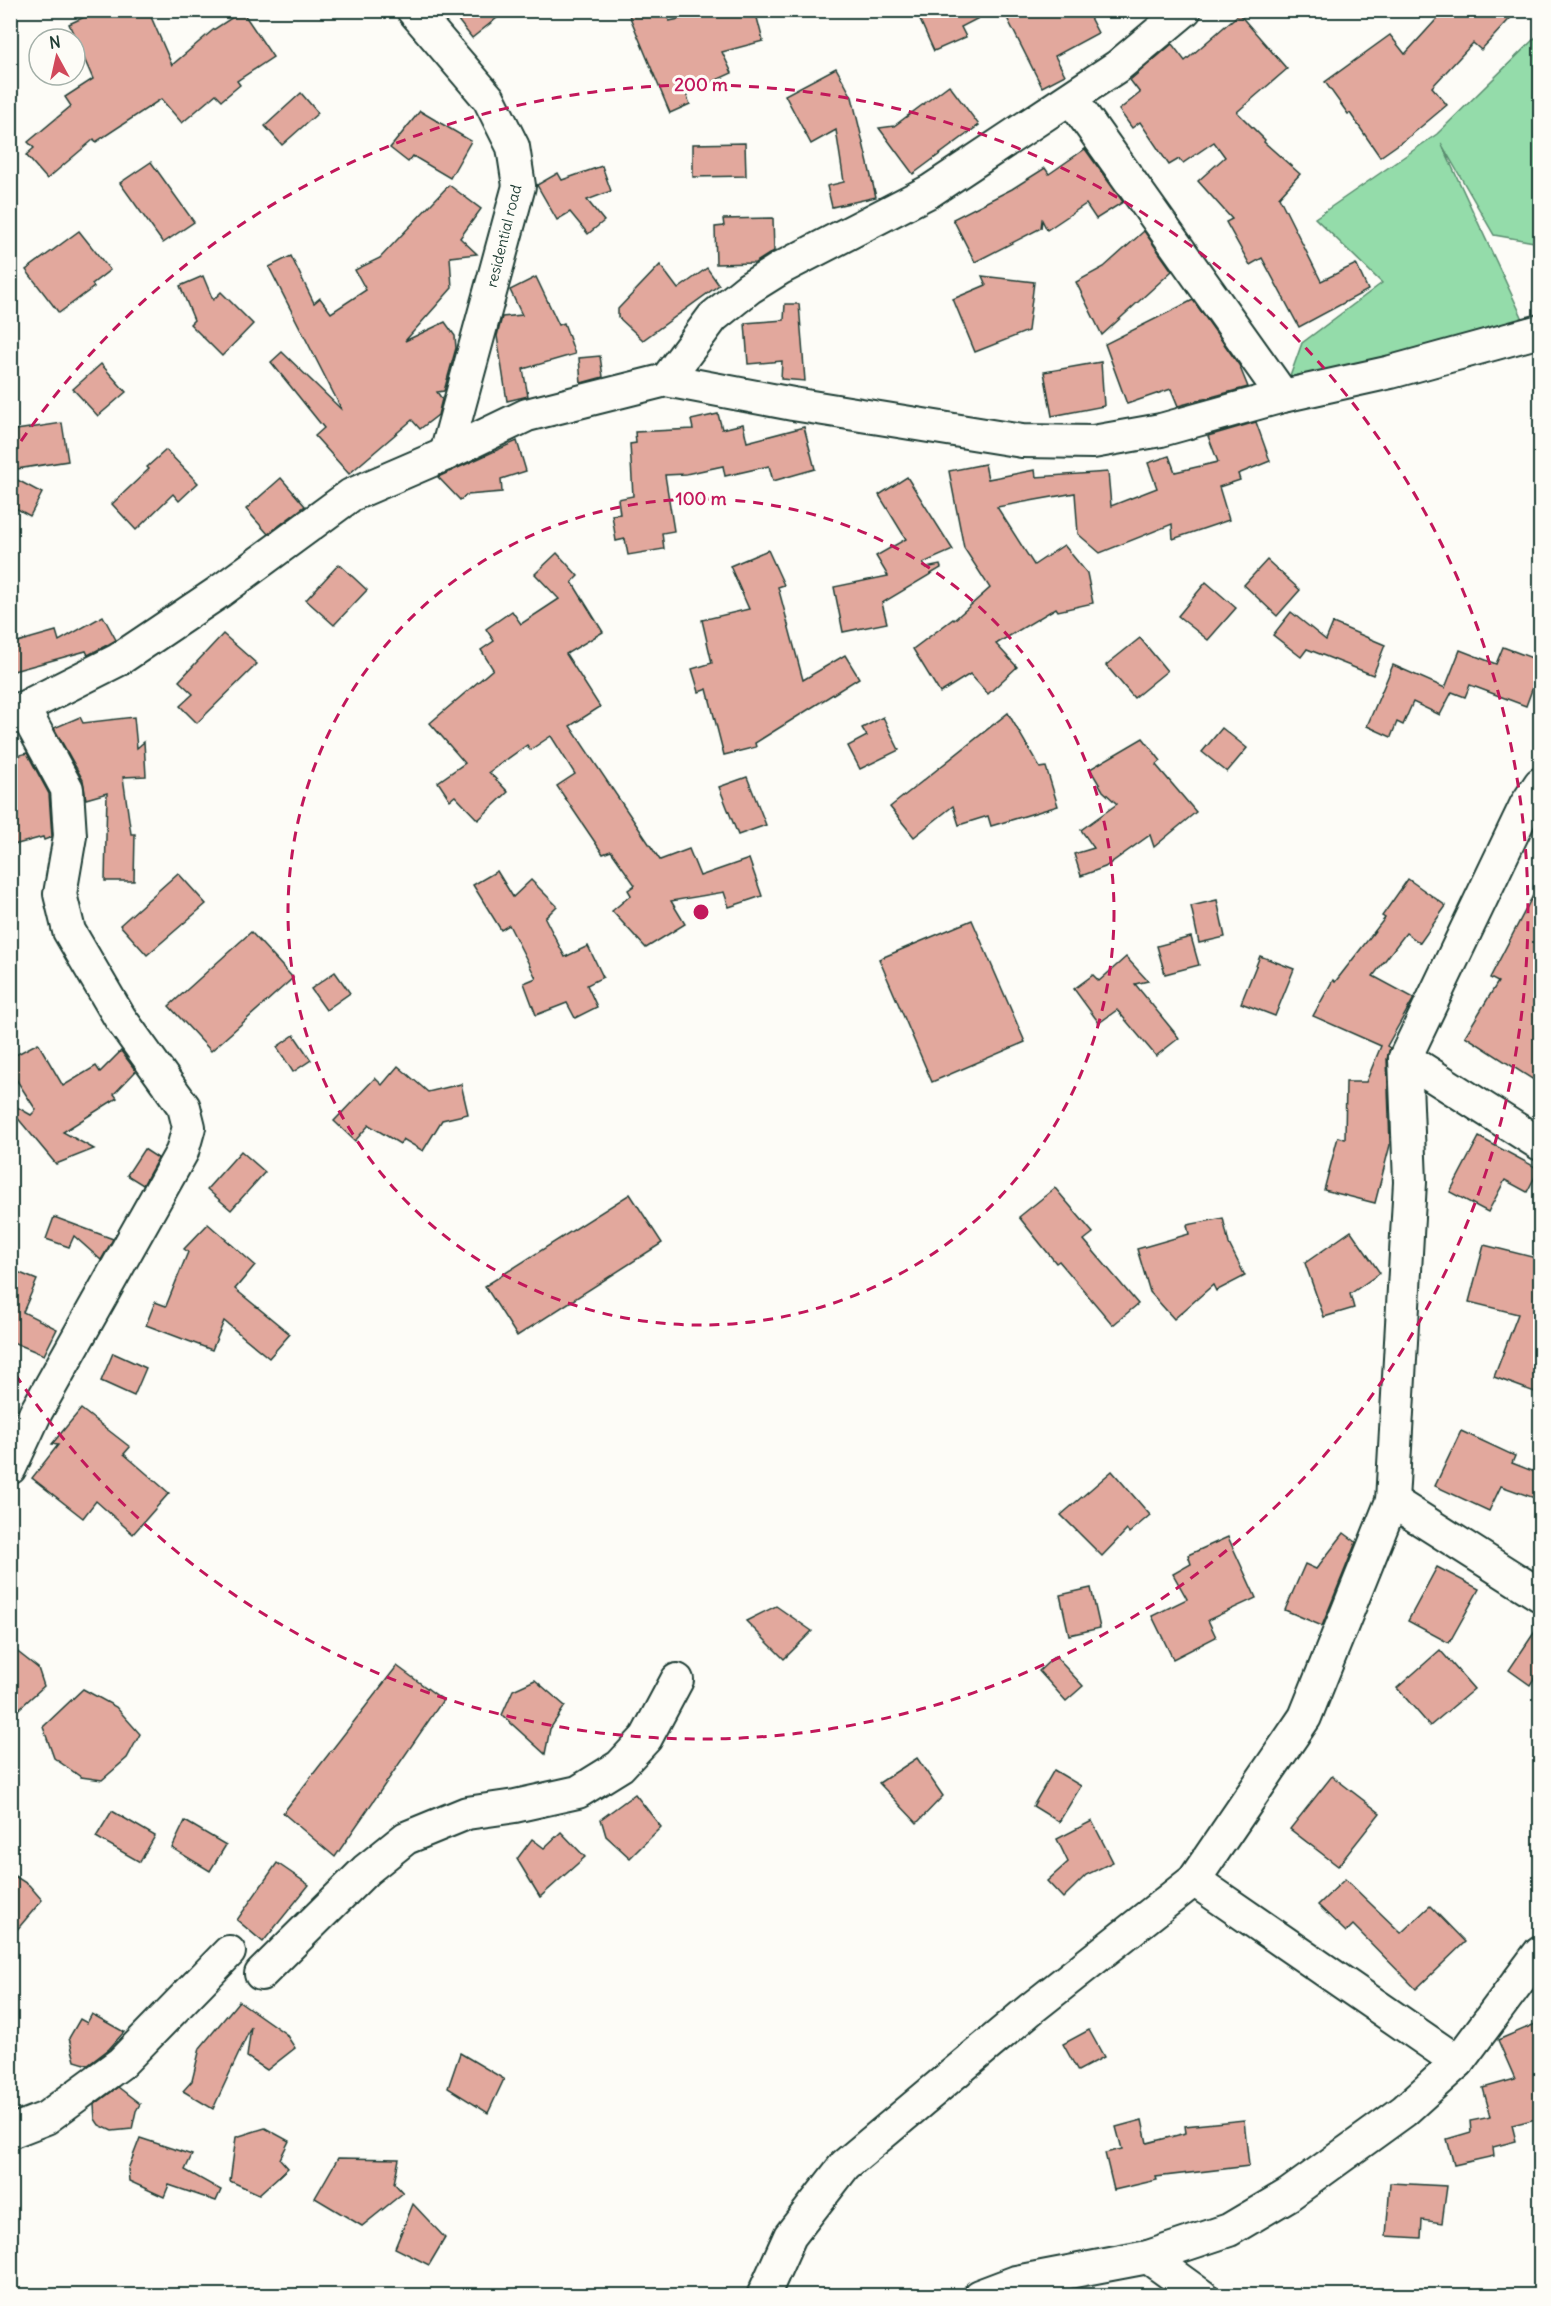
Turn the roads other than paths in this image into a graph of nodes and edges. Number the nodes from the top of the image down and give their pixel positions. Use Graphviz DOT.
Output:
graph roads {
  1 [pos="412,10"];
  2 [pos="1185,10"];
  3 [pos="1071,98"];
  4 [pos="1540,331"];
  5 [pos="666,380"];
  6 [pos="1283,396"];
  7 [pos="446,454"];
  8 [pos="17,710"];
  9 [pos="1540,784"];
  10 [pos="1405,1058"];
  11 [pos="1540,1144"];
  12 [pos="23,1408"];
  13 [pos="10,1468"];
  14 [pos="1392,1501"];
  15 [pos="1540,1595"];
  16 [pos="677,1680"];
  17 [pos="1194,1880"];
  18 [pos="229,1952"];
  19 [pos="1540,1952"];
  20 [pos="261,1974"];
  21 [pos="1458,2062"];
  22 [pos="10,2132"];
  23 [pos="1148,2257"];
  24 [pos="763,2295"];
  25 [pos="979,2295"];
  26 [pos="1202,2295"];
  1 -- 7 [label="street, residential road"];
  2 -- 3 [label="street"];
  3 -- 5 [label="street"];
  3 -- 6 [label="street"];
  4 -- 6 [label="street"];
  5 -- 6 [label="street"];
  5 -- 7 [label="street"];
  7 -- 8 [label="street"];
  8 -- 12 [label="street"];
  9 -- 10 [label="street"];
  10 -- 11 [label="street"];
  10 -- 14 [label="street"];
  12 -- 13 [label="street"];
  14 -- 15 [label="street"];
  14 -- 17 [label="street"];
  16 -- 20 [label="street"];
  17 -- 21 [label="street"];
  17 -- 24 [label="street"];
  18 -- 22 [label="street"];
  19 -- 21 [label="street"];
  21 -- 23 [label="street"];
  23 -- 25 [label="street"];
  23 -- 26 [label="street"];
}
